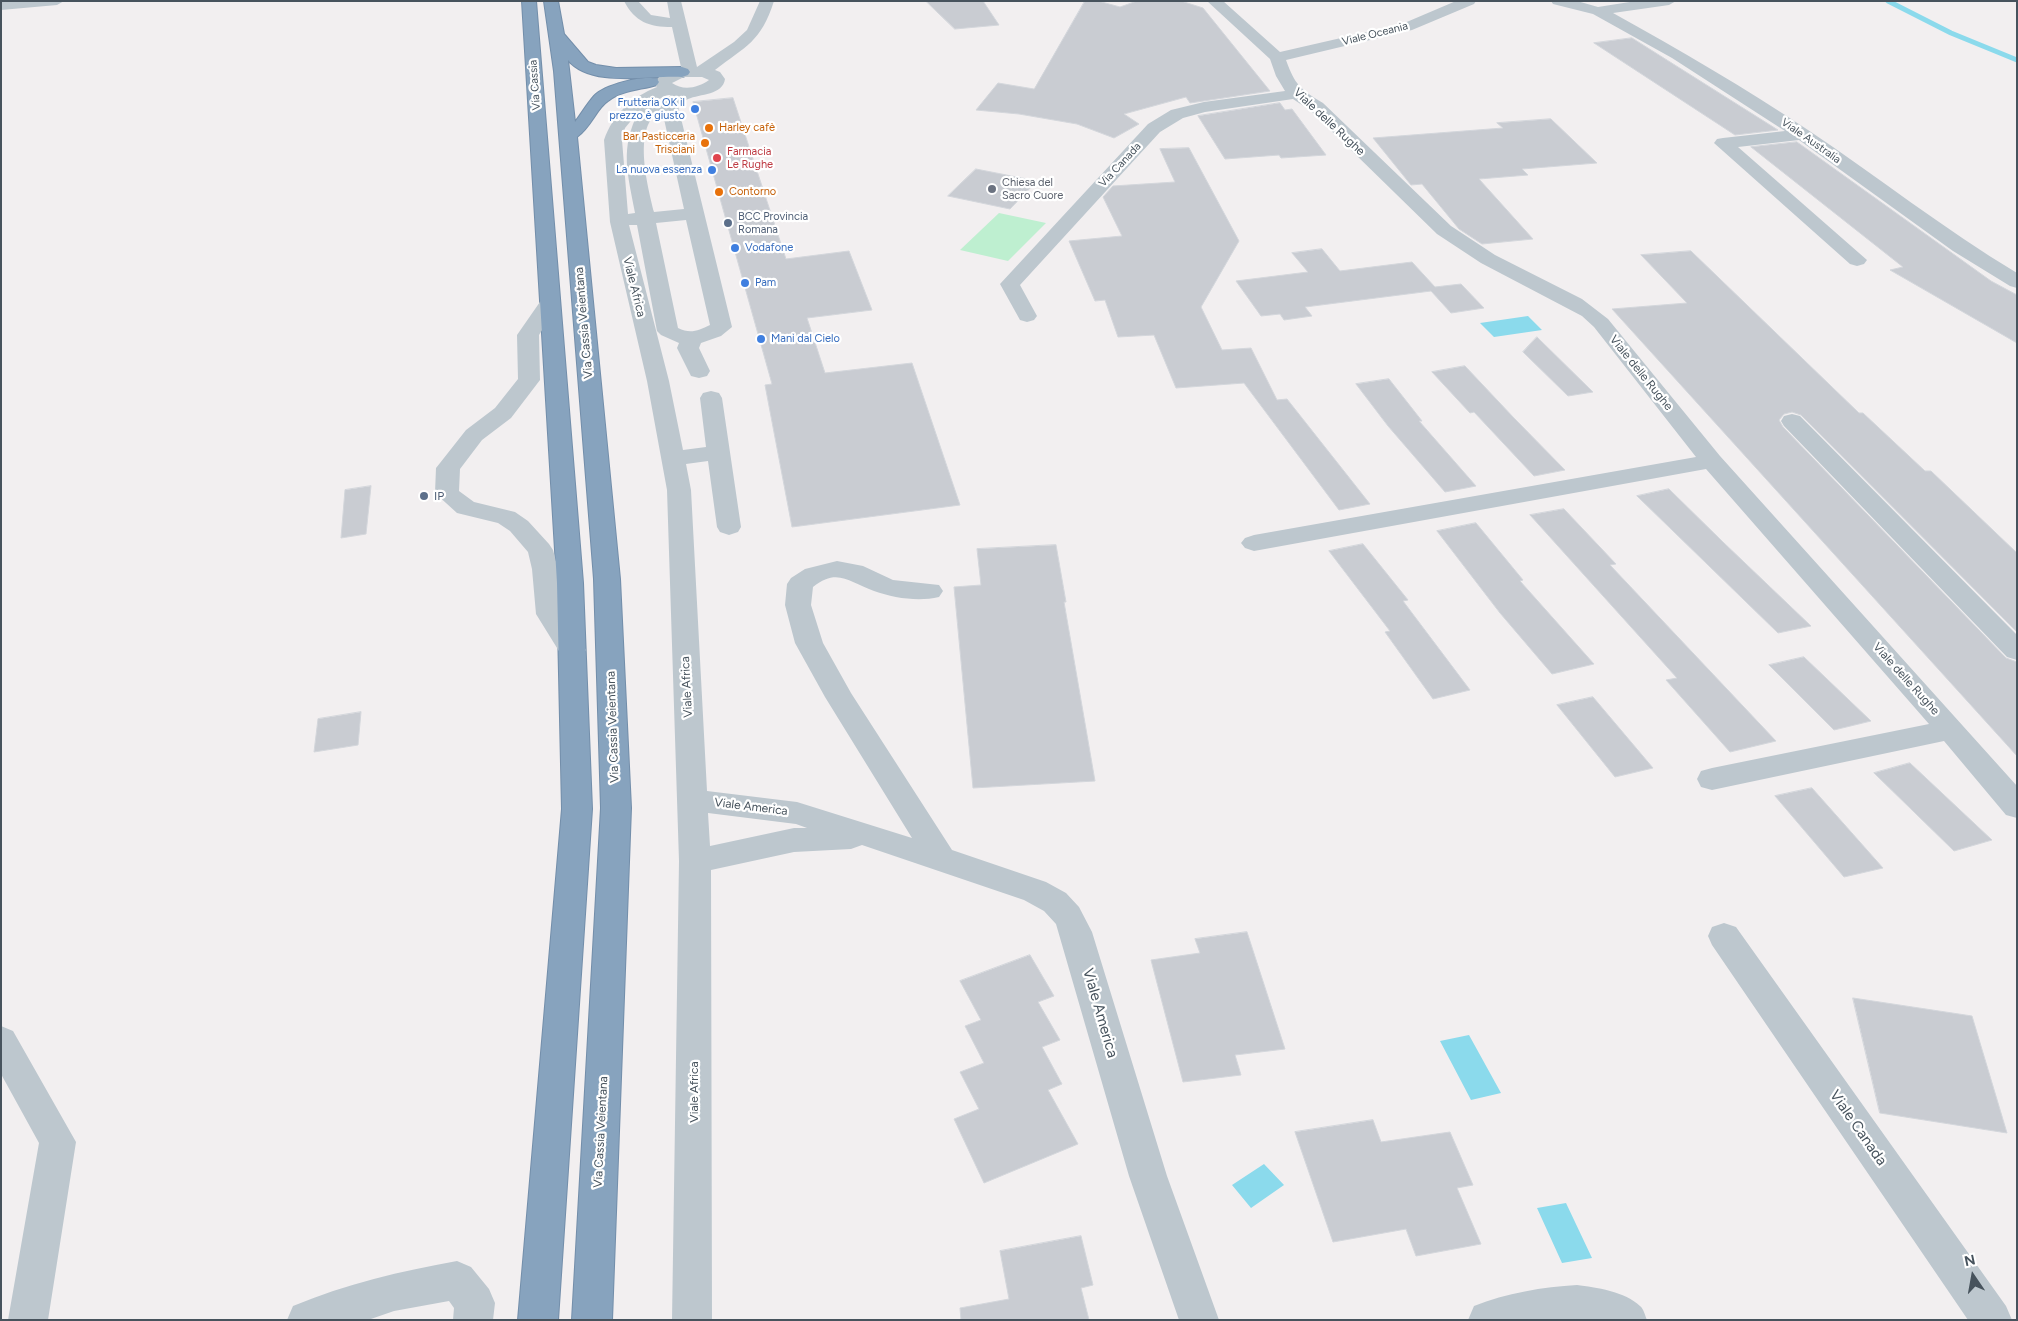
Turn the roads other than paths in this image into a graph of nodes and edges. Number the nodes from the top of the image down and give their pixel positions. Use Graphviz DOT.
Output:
graph roads {
  1 [pos="57,1"];
  2 [pos="529,1"];
  3 [pos="551,1"];
  4 [pos="631,1"];
  5 [pos="674,1"];
  6 [pos="767,1"];
  7 [pos="1214,1"];
  8 [pos="1469,1"];
  9 [pos="1558,1"];
  10 [pos="1669,1"];
  11 [pos="1,6"];
  12 [pos="1598,11"];
  13 [pos="680,22"];
  14 [pos="556,35"];
  15 [pos="1277,57"];
  16 [pos="517,58"];
  17 [pos="534,72"];
  18 [pos="676,86"];
  19 [pos="1296,94"];
  20 [pos="1802,134"];
  21 [pos="568,136"];
  22 [pos="695,213"];
  23 [pos="646,218"];
  24 [pos="619,222"];
  25 [pos="1857,260"];
  26 [pos="1546,267"];
  27 [pos="1526,279"];
  28 [pos="2017,282"];
  29 [pos="549,303"];
  30 [pos="1027,316"];
  31 [pos="692,339"];
  32 [pos="699,371"];
  33 [pos="711,398"];
  34 [pos="1792,421"];
  35 [pos="718,453"];
  36 [pos="674,458"];
  37 [pos="1712,461"];
  38 [pos="729,527"];
  39 [pos="1254,543"];
  40 [pos="930,591"];
  41 [pos="572,650"];
  42 [pos="2017,651"];
  43 [pos="1951,730"];
  44 [pos="1712,779"];
  45 [pos="693,800"];
  46 [pos="2017,807"];
  47 [pos="865,836"];
  48 [pos="941,859"];
  49 [pos="695,861"];
  50 [pos="1724,936"];
  51 [pos="1,1042"];
  52 [pos="28,1320"];
  53 [pos="307,1320"];
  54 [pos="473,1320"];
  55 [pos="538,1320"];
  56 [pos="592,1320"];
  57 [pos="692,1320"];
  58 [pos="1199,1320"];
  59 [pos="1488,1320"];
  60 [pos="1627,1320"];
  61 [pos="1992,1320"];
  1 -- 11 [label="street"];
  2 -- 17 [label="highway, Via Cassia"];
  3 -- 14 [label="highway"];
  4 -- 13 [label="street"];
  5 -- 13 [label="street"];
  6 -- 18 [label="street, Viale Africa"];
  7 -- 15 [label="street, Viale delle Rughe"];
  8 -- 15 [label="street, Viale Oceania"];
  9 -- 12 [label="street, Viale Australia"];
  10 -- 12 [label="street, Viale Australia"];
  12 -- 20 [label="street, Viale Australia"];
  13 -- 18 [label="street"];
  14 -- 18 [label="highway"];
  14 -- 21 [label="highway"];
  15 -- 19 [label="street, Viale delle Rughe"];
  16 -- 17 [label="highway"];
  17 -- 29 [label="highway, Via Cassia"];
  18 -- 18 [label="street"];
  18 -- 21 [label="highway"];
  18 -- 22 [label="street"];
  18 -- 23 [label="street"];
  18 -- 24 [label="street, Viale Africa"];
  19 -- 27 [label="street, Viale delle Rughe"];
  19 -- 30 [label="street, Via Canada"];
  20 -- 25 [label="street"];
  20 -- 28 [label="street, Viale Australia"];
  21 -- 56 [label="highway, Via Cassia Veientana"];
  22 -- 23 [label="street"];
  22 -- 31 [label="street"];
  23 -- 24 [label="street"];
  23 -- 31 [label="street"];
  24 -- 36 [label="street, Viale Africa"];
  26 -- 27 [label="street"];
  27 -- 37 [label="street, Viale delle Rughe"];
  29 -- 41 [label="highway"];
  29 -- 41 [label="street"];
  31 -- 32 [label="street"];
  33 -- 35 [label="street"];
  34 -- 42 [label="street"];
  35 -- 36 [label="street"];
  35 -- 38 [label="street"];
  36 -- 45 [label="street, Viale Africa"];
  37 -- 39 [label="street"];
  37 -- 43 [label="street, Viale delle Rughe"];
  40 -- 48 [label="street"];
  41 -- 55 [label="highway"];
  43 -- 44 [label="street"];
  43 -- 46 [label="street, Viale delle Rughe"];
  45 -- 47 [label="street, Viale America"];
  45 -- 49 [label="street, Viale Africa"];
  47 -- 48 [label="street, Viale America"];
  47 -- 49 [label="street, Viale America"];
  48 -- 58 [label="street, Viale America"];
  49 -- 57 [label="street, Viale Africa"];
  50 -- 61 [label="street, Viale Canada"];
  51 -- 52 [label="street"];
  53 -- 54 [label="street"];
  59 -- 60 [label="street"];
}
